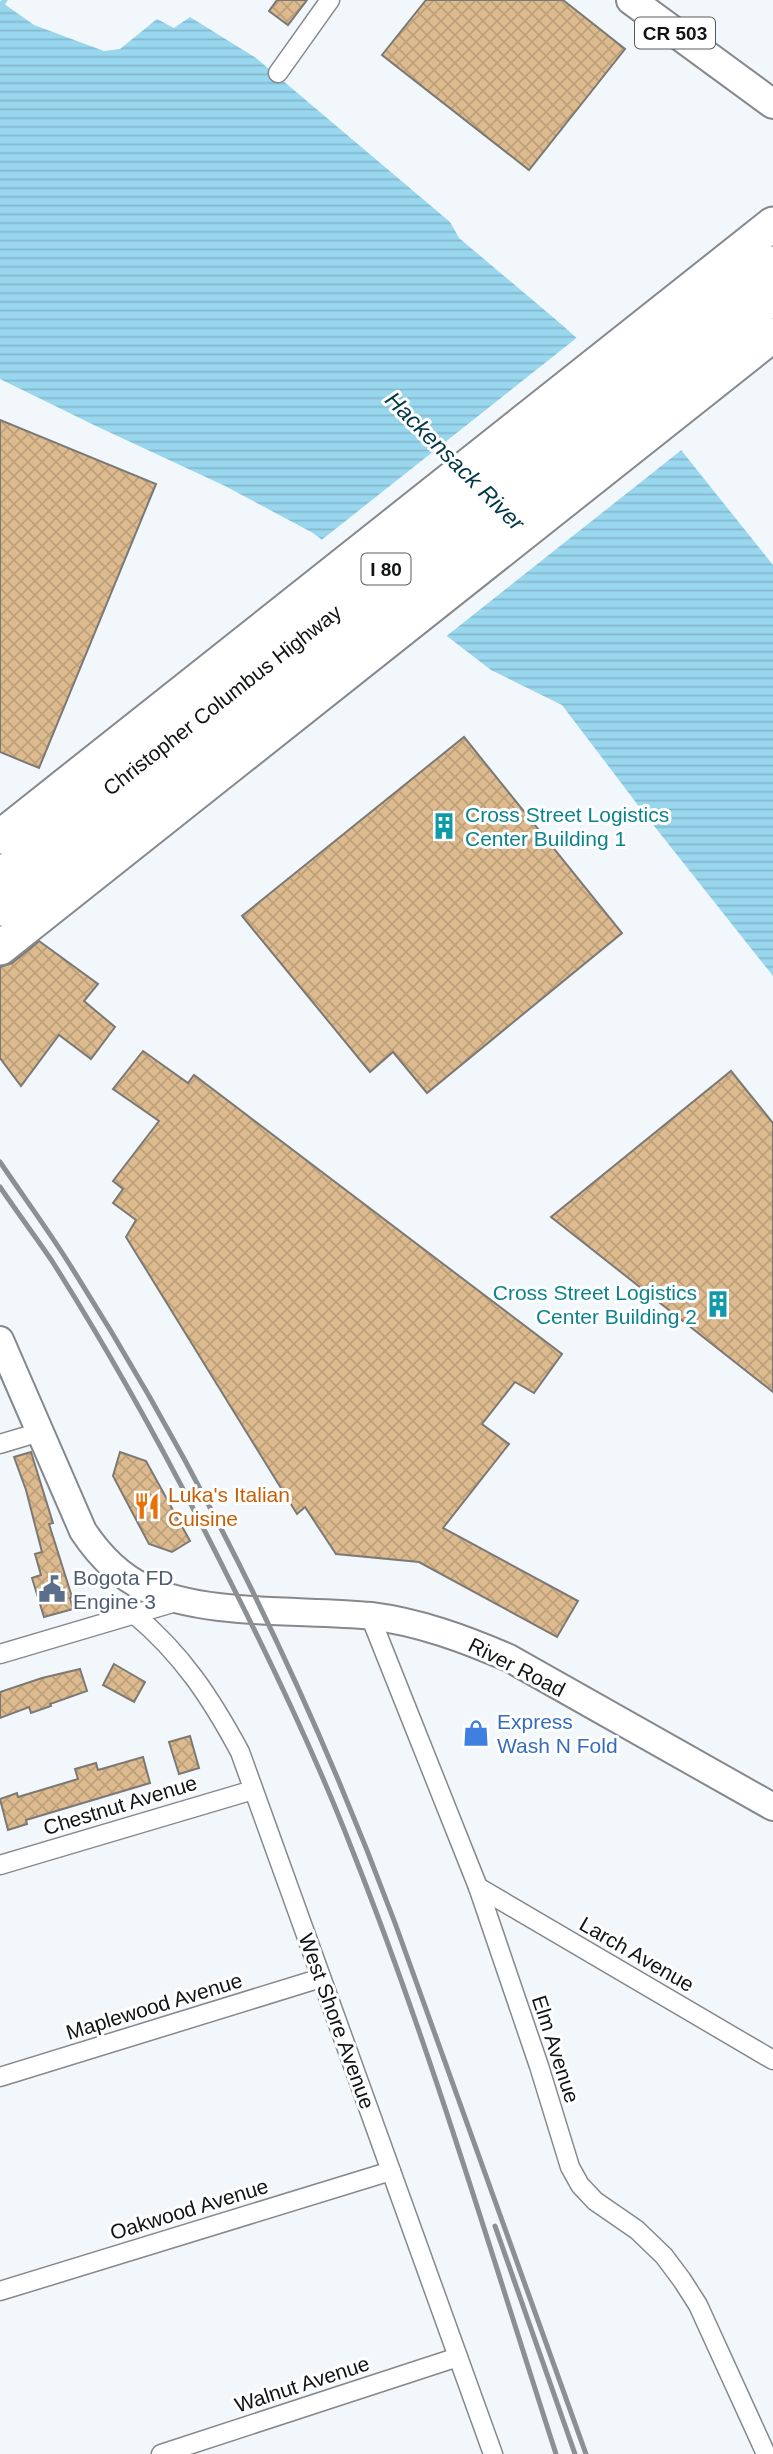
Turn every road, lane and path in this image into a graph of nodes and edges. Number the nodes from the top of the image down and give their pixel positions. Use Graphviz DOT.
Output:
graph roads {
  1 [pos="330,0"];
  2 [pos="631,0"];
  3 [pos="278,73"];
  4 [pos="773,104"];
  5 [pos="773,224"];
  6 [pos="773,263"];
  7 [pos="773,297"];
  8 [pos="773,335"];
  9 [pos="36,809"];
  10 [pos="0,828"];
  11 [pos="0,837"];
  12 [pos="0,876"];
  13 [pos="83,882"];
  14 [pos="0,909"];
  15 [pos="0,948"];
  16 [pos="0,963"];
  17 [pos="0,1340"];
  18 [pos="40,1432"];
  19 [pos="0,1444"];
  20 [pos="179,1601"];
  21 [pos="134,1614"];
  22 [pos="370,1616"];
  23 [pos="0,1654"];
  24 [pos="253,1790"];
  25 [pos="773,1807"];
  26 [pos="0,1865"];
  27 [pos="478,1887"];
  28 [pos="321,1978"];
  29 [pos="773,2060"];
  30 [pos="0,2077"];
  31 [pos="391,2171"];
  32 [pos="0,2291"];
  33 [pos="458,2357"];
  34 [pos="162,2454"];
  35 [pos="492,2454"];
  36 [pos="765,2454"];
  1 -- 3 [label="street"];
  2 -- 4 [label="main road, CR 503"];
  5 -- 9 [label="highway, Christopher Columbus Highway / I 80"];
  6 -- 12 [label="highway, Christopher Columbus Highway / I 80"];
  7 -- 14 [label="highway, Christopher Columbus Highway / I 80"];
  8 -- 13 [label="highway, I 80"];
  9 -- 10 [label="highway"];
  9 -- 11 [label="highway, Christopher Columbus Highway / I 80"];
  13 -- 15 [label="highway, I 80"];
  13 -- 16 [label="highway"];
  17 -- 18 [label="main road"];
  18 -- 19 [label="street"];
  18 -- 20 [label="main road"];
  20 -- 21 [label="street"];
  20 -- 22 [label="main road, River Road"];
  21 -- 23 [label="street"];
  21 -- 24 [label="street, West Shore Avenue"];
  22 -- 25 [label="main road, River Road"];
  22 -- 27 [label="street, Elm Avenue"];
  24 -- 26 [label="street, Chestnut Avenue"];
  24 -- 28 [label="street, West Shore Avenue"];
  27 -- 29 [label="street, Larch Avenue"];
  27 -- 36 [label="street, Elm Avenue"];
  28 -- 30 [label="street, Maplewood Avenue"];
  28 -- 31 [label="street, West Shore Avenue"];
  31 -- 32 [label="street, Oakwood Avenue"];
  31 -- 33 [label="street, West Shore Avenue"];
  33 -- 34 [label="street, Walnut Avenue"];
  33 -- 35 [label="street, West Shore Avenue"];
}
